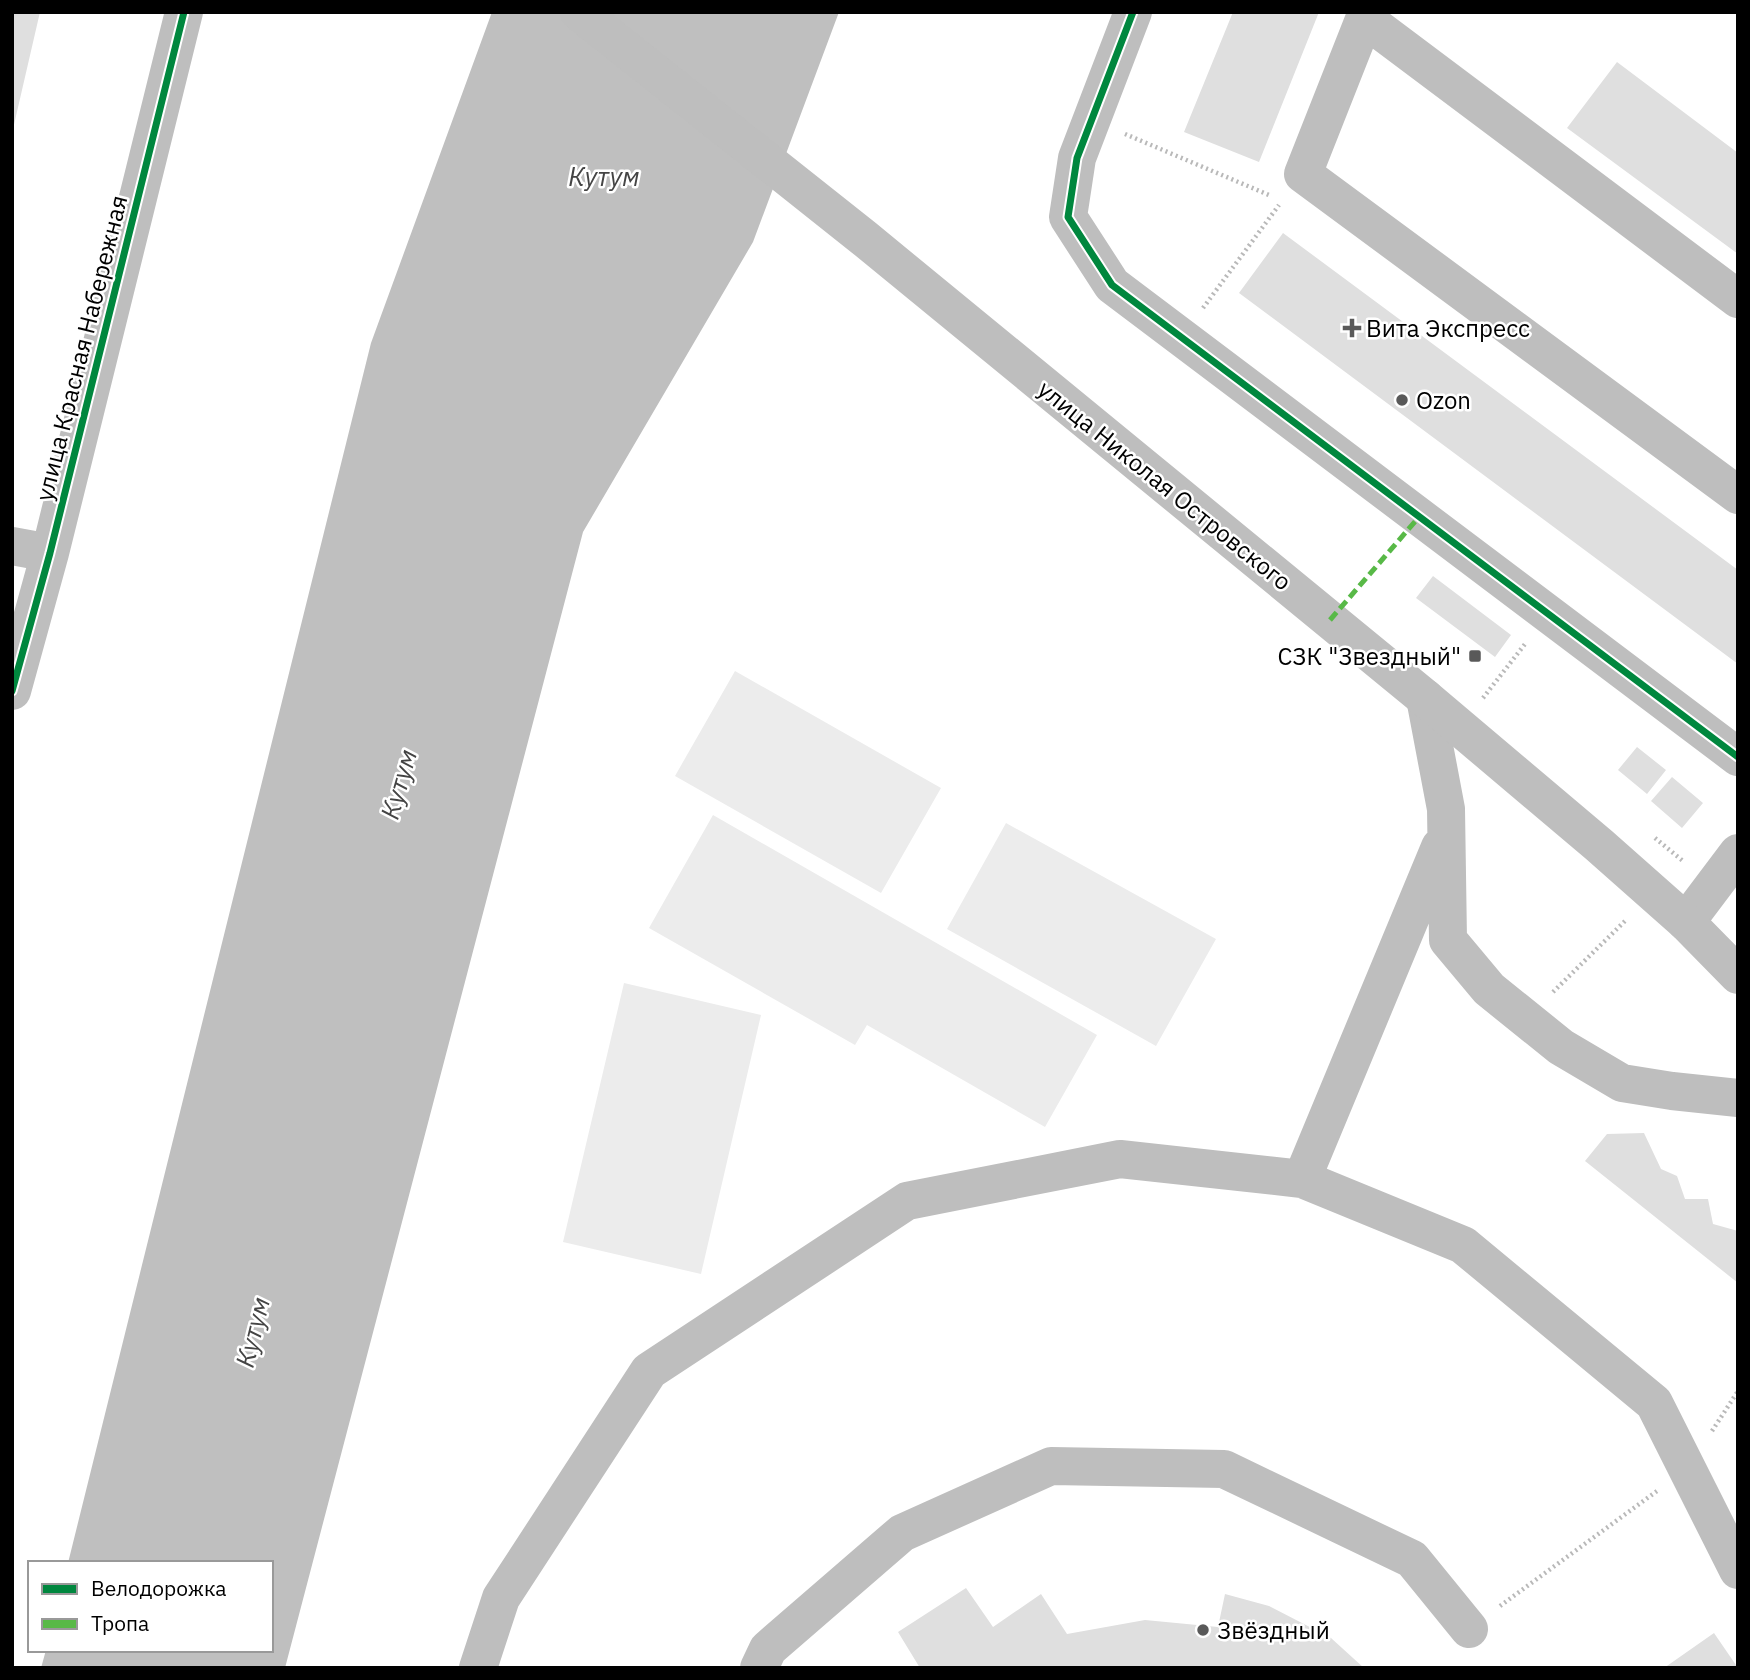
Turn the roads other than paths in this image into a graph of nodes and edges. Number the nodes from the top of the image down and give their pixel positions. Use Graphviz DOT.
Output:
graph roads {
  1 [pos="184,12"];
  2 [pos="579,12"];
  3 [pos="1133,12"];
  4 [pos="1366,16"];
  5 [pos="1738,299"];
  6 [pos="1738,495"];
  7 [pos="12,546"];
  8 [pos="50,553"];
  9 [pos="12,691"];
  10 [pos="1425,698"];
  11 [pos="1738,757"];
  12 [pos="1446,832"];
  13 [pos="1738,853"];
  14 [pos="1686,922"];
  15 [pos="1738,975"];
  16 [pos="1738,1098"];
  17 [pos="1303,1180"];
  18 [pos="1738,1570"];
  19 [pos="1469,1629"];
  20 [pos="478,1668"];
  21 [pos="759,1668"];
  1 -- 8 [label="street, улица Красная Набережная"];
  2 -- 10 [label="street, улица Николая Островского"];
  3 -- 11 [label="street"];
  4 -- 5 [label="street"];
  4 -- 6 [label="street"];
  7 -- 8 [label="street"];
  8 -- 9 [label="street, улица Красная Набережная"];
  10 -- 12 [label="street"];
  10 -- 14 [label="street, улица Николая Островского"];
  12 -- 16 [label="street"];
  12 -- 17 [label="street"];
  13 -- 14 [label="street"];
  14 -- 15 [label="street, улица Николая Островского"];
  17 -- 18 [label="street"];
  17 -- 20 [label="street"];
  19 -- 21 [label="street"];
}
